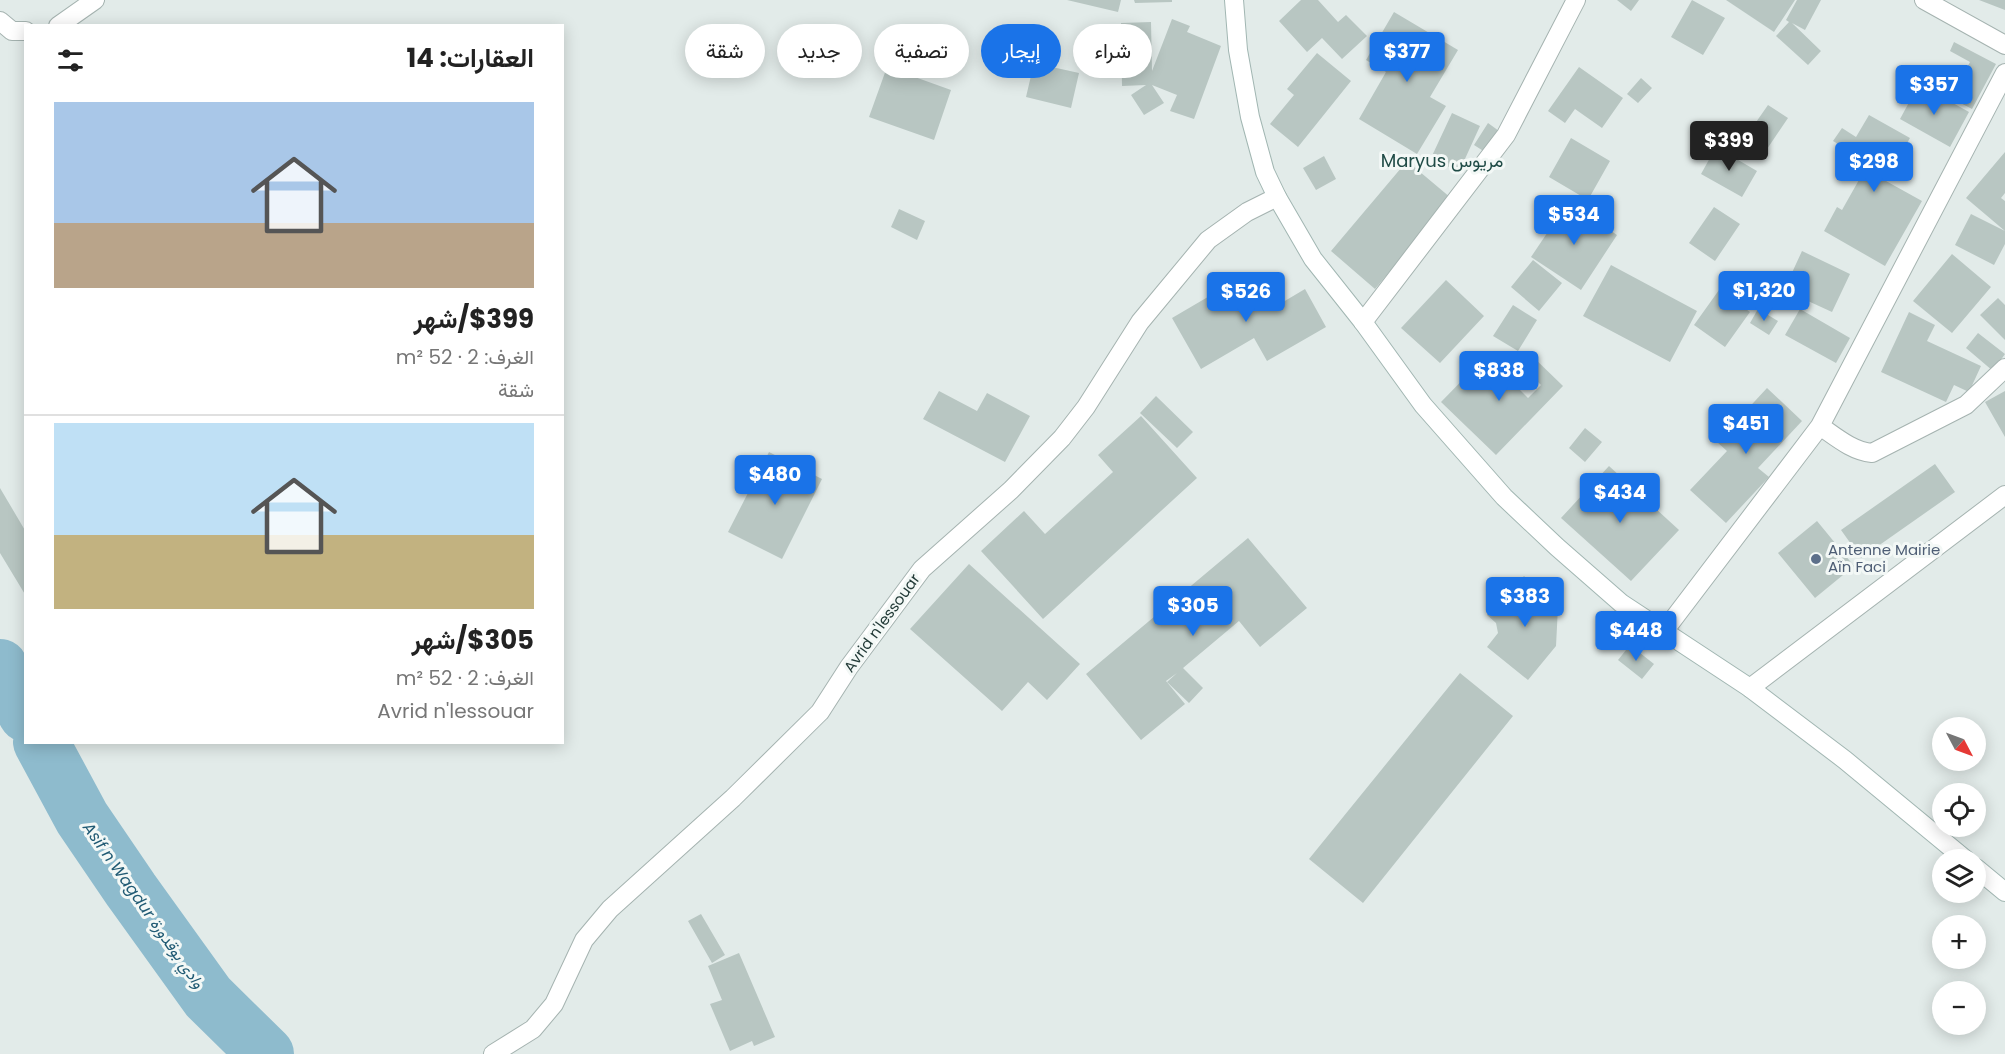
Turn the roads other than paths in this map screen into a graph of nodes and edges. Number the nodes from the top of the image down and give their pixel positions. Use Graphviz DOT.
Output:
graph roads {
  1 [pos="95,0"];
  2 [pos="1234,0"];
  3 [pos="1576,0"];
  4 [pos="1924,0"];
  5 [pos="0,21"];
  6 [pos="61,24"];
  7 [pos="24,31"];
  8 [pos="2005,45"];
  9 [pos="2005,74"];
  10 [pos="1276,197"];
  11 [pos="1363,322"];
  12 [pos="2005,368"];
  13 [pos="1820,426"];
  14 [pos="2005,495"];
  15 [pos="1665,630"];
  16 [pos="1750,688"];
  17 [pos="1953,849"];
  18 [pos="1986,876"];
  19 [pos="2005,892"];
  20 [pos="493,1054"];
  1 -- 6 [label="street"];
  2 -- 10 [label="street"];
  3 -- 11 [label="street"];
  4 -- 8 [label="street"];
  5 -- 7 [label="street"];
  9 -- 13 [label="street"];
  10 -- 11 [label="street"];
  10 -- 20 [label="street, Avrid n'lessouar"];
  11 -- 15 [label="street"];
  12 -- 13 [label="street"];
  13 -- 15 [label="street"];
  14 -- 16 [label="street"];
  15 -- 16 [label="street"];
  16 -- 17 [label="street"];
  18 -- 19 [label="street"];
}
